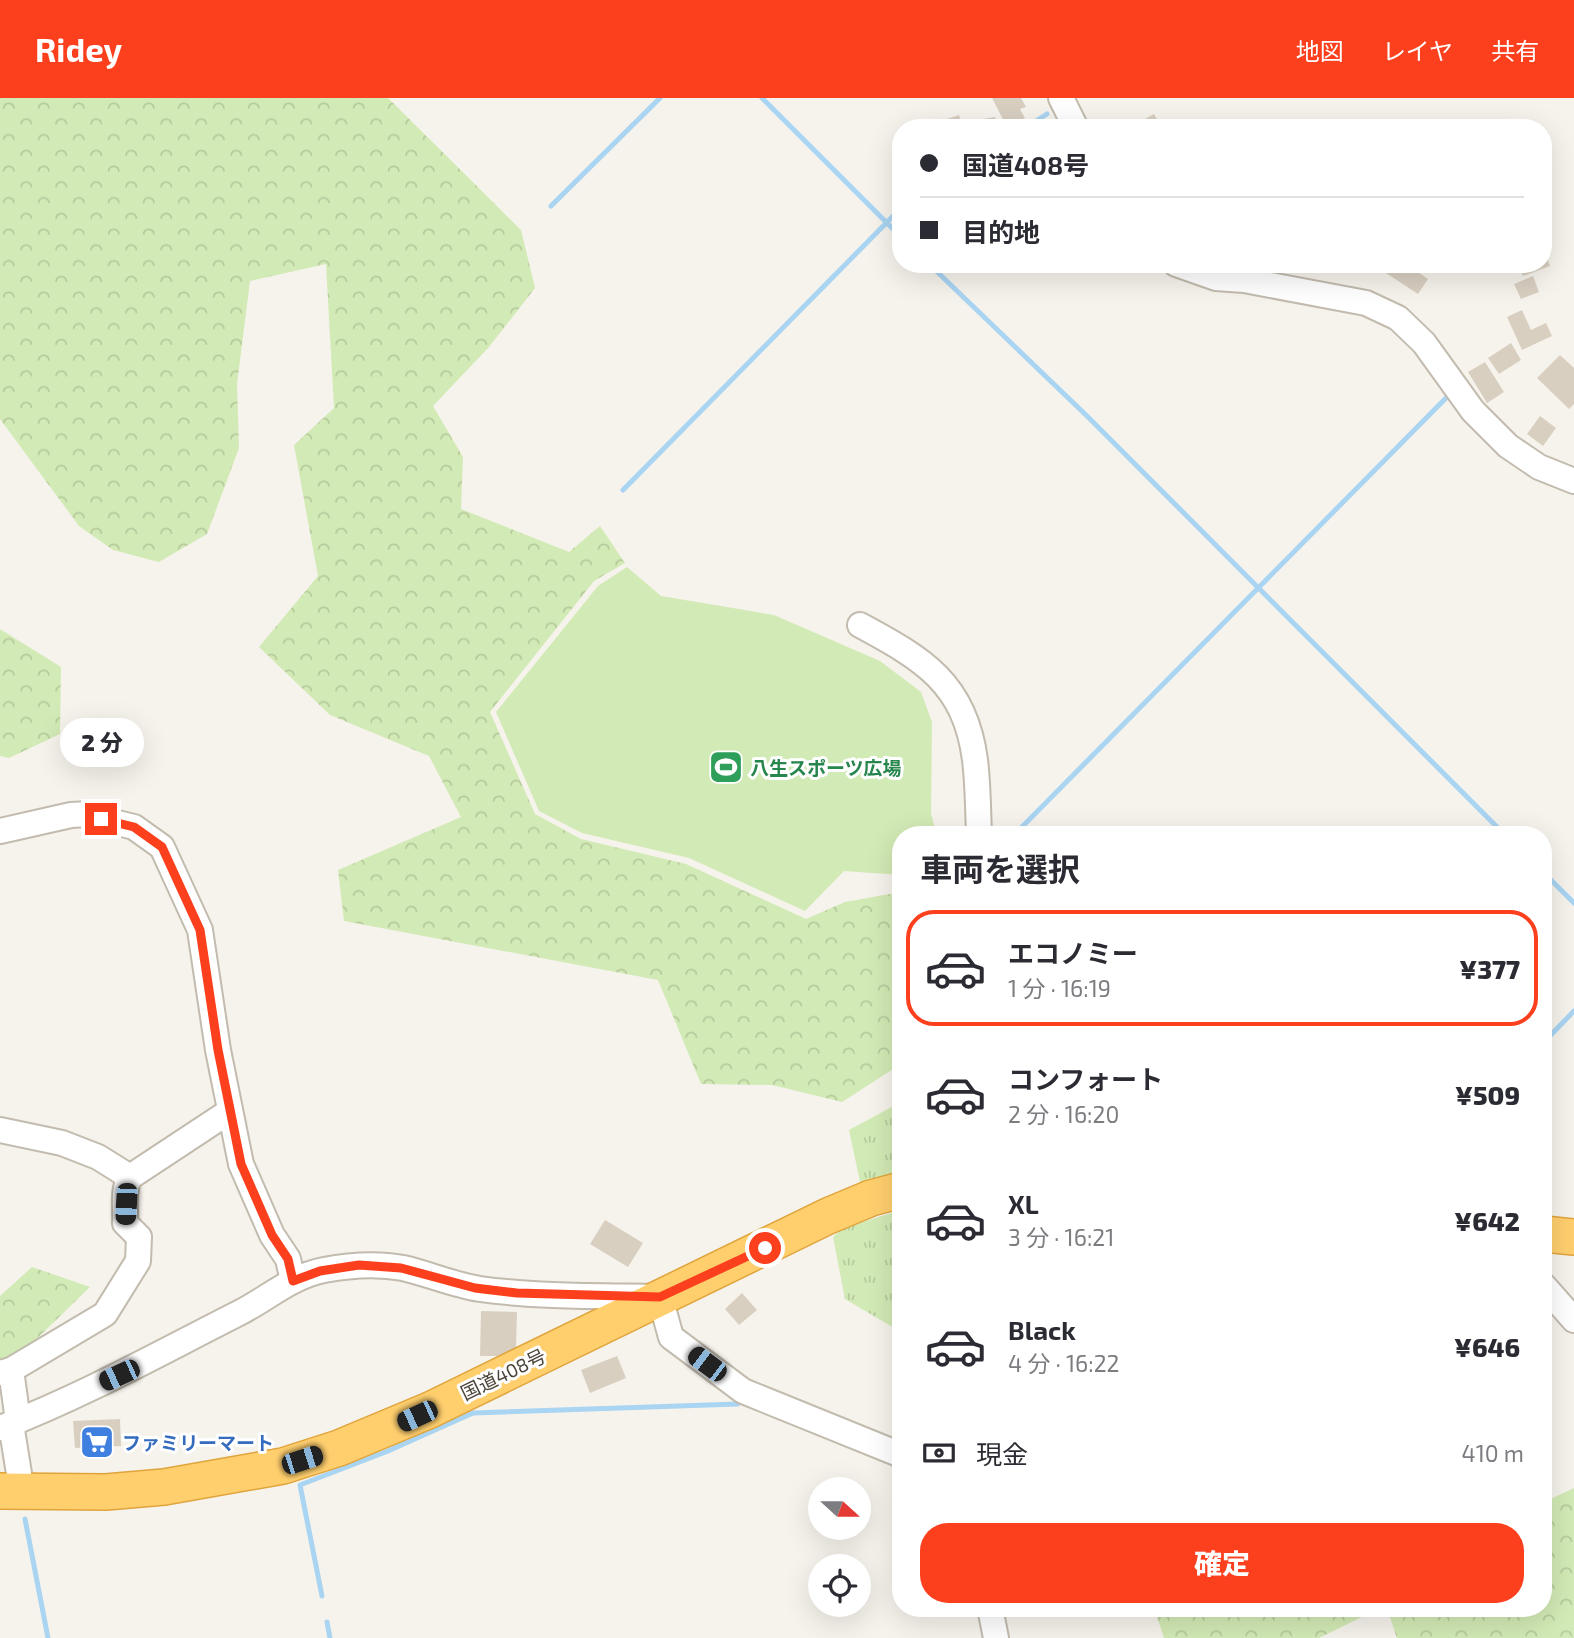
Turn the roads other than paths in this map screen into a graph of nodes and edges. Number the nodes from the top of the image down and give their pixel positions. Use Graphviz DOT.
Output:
graph roads {
  1 [pos="1061,98"];
  2 [pos="1072,119"];
  3 [pos="1202,273"];
  4 [pos="1574,481"];
  5 [pos="860,625"];
  6 [pos="979,826"];
  7 [pos="0,831"];
  8 [pos="230,1111"];
  9 [pos="0,1130"];
  10 [pos="130,1177"];
  11 [pos="892,1192"];
  12 [pos="1552,1235"];
  13 [pos="1574,1237"];
  14 [pos="293,1281"];
  15 [pos="1552,1295"];
  16 [pos="660,1297"];
  17 [pos="1574,1320"];
  18 [pos="6,1371"];
  19 [pos="10,1424"];
  20 [pos="892,1451"];
  21 [pos="11,1491"];
  22 [pos="992,1617"];
  23 [pos="996,1638"];
  1 -- 2 [label="street"];
  3 -- 4 [label="street"];
  5 -- 6 [label="street"];
  7 -- 8 [label="street"];
  8 -- 10 [label="street"];
  8 -- 14 [label="street"];
  9 -- 10 [label="street"];
  10 -- 18 [label="street"];
  11 -- 16 [label="highway, 国道408号"];
  12 -- 13 [label="highway"];
  14 -- 16 [label="street"];
  14 -- 19 [label="street"];
  15 -- 17 [label="street"];
  16 -- 20 [label="street"];
  16 -- 21 [label="highway, 国道408号"];
  18 -- 19 [label="street"];
  19 -- 21 [label="street"];
  22 -- 23 [label="street"];
}
